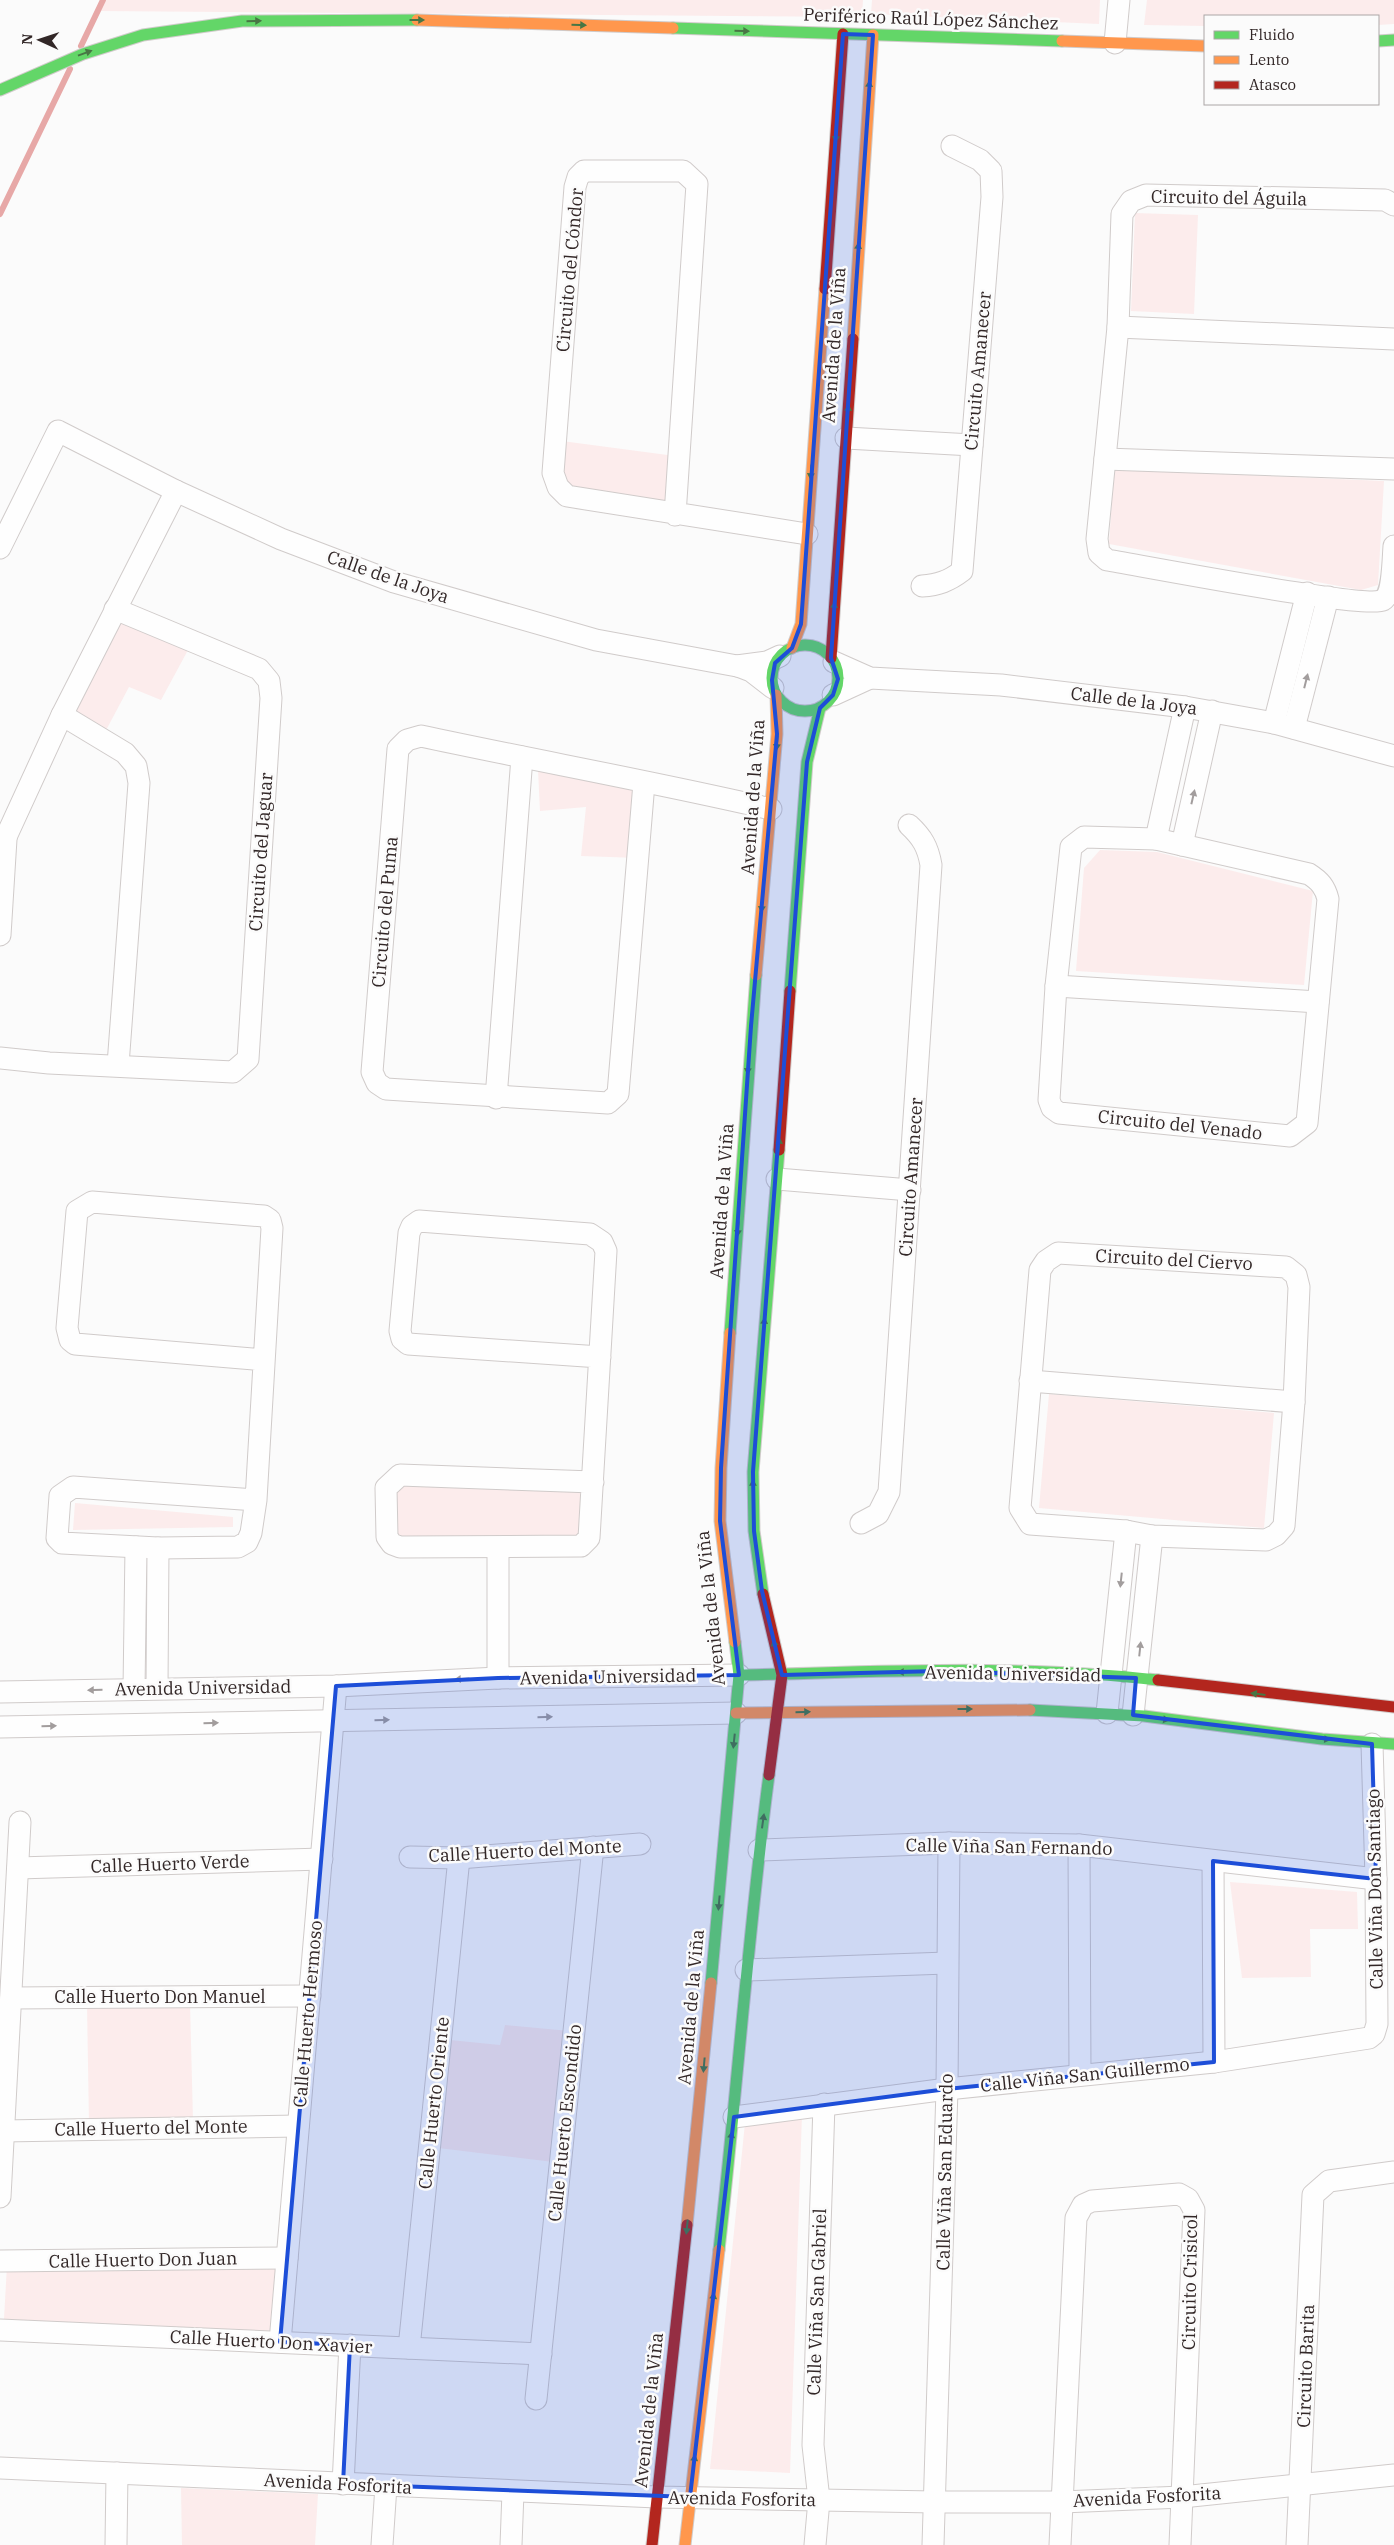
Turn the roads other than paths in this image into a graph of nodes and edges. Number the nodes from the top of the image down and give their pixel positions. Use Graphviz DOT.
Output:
graph roads {
  1 [pos="1119,0"];
  2 [pos="843,34"];
  3 [pos="873,35"];
  4 [pos="1394,40"];
  5 [pos="1379,41"];
  6 [pos="1115,43"];
  7 [pos="1204,46"];
  8 [pos="0,90"];
  9 [pos="952,146"];
  10 [pos="1394,205"];
  11 [pos="822,326"];
  12 [pos="845,327"];
  13 [pos="1118,327"];
  14 [pos="1394,339"];
  15 [pos="846,438"];
  16 [pos="972,445"];
  17 [pos="1105,459"];
  18 [pos="1394,470"];
  19 [pos="176,491"];
  20 [pos="675,515"];
  21 [pos="807,534"];
  22 [pos="1394,546"];
  23 [pos="0,548"];
  24 [pos="922,586"];
  25 [pos="1318,595"];
  26 [pos="115,609"];
  27 [pos="786,652"];
  28 [pos="833,660"];
  29 [pos="737,666"];
  30 [pos="870,678"];
  31 [pos="775,692"];
  32 [pos="827,701"];
  33 [pos="1185,707"];
  34 [pos="1212,712"];
  35 [pos="62,715"];
  36 [pos="1274,723"];
  37 [pos="1294,728"];
  38 [pos="1394,756"];
  39 [pos="522,757"];
  40 [pos="644,783"];
  41 [pos="771,809"];
  42 [pos="909,825"];
  43 [pos="1156,839"];
  44 [pos="3,844"];
  45 [pos="1182,845"];
  46 [pos="0,935"];
  47 [pos="1056,986"];
  48 [pos="1318,1002"];
  49 [pos="0,1058"];
  50 [pos="118,1065"];
  51 [pos="496,1098"];
  52 [pos="777,1179"];
  53 [pos="910,1190"];
  54 [pos="600,1357"];
  55 [pos="264,1360"];
  56 [pos="1030,1381"];
  57 [pos="1294,1402"];
  58 [pos="593,1482"];
  59 [pos="256,1500"];
  60 [pos="861,1523"];
  61 [pos="1126,1531"];
  62 [pos="1152,1536"];
  63 [pos="136,1547"];
  64 [pos="158,1548"];
  65 [pos="498,1548"];
  66 [pos="739,1675"];
  67 [pos="782,1675"];
  68 [pos="1111,1676"];
  69 [pos="498,1678"];
  70 [pos="1136,1678"];
  71 [pos="336,1686"];
  72 [pos="157,1688"];
  73 [pos="134,1689"];
  74 [pos="0,1692"];
  75 [pos="1394,1707"];
  76 [pos="777,1712"];
  77 [pos="736,1713"];
  78 [pos="1107,1713"];
  79 [pos="1132,1715"];
  80 [pos="334,1722"];
  81 [pos="0,1727"];
  82 [pos="1372,1744"];
  83 [pos="1394,1744"];
  84 [pos="20,1822"];
  85 [pos="949,1843"];
  86 [pos="640,1844"];
  87 [pos="1079,1845"];
  88 [pos="593,1847"];
  89 [pos="759,1850"];
  90 [pos="410,1857"];
  91 [pos="459,1858"];
  92 [pos="322,1859"];
  93 [pos="1213,1861"];
  94 [pos="18,1868"];
  95 [pos="1376,1879"];
  96 [pos="948,1963"];
  97 [pos="746,1970"];
  98 [pos="310,1996"];
  99 [pos="11,1998"];
  100 [pos="1374,2034"];
  101 [pos="1214,2062"];
  102 [pos="1080,2075"];
  103 [pos="947,2089"];
  104 [pos="824,2104"];
  105 [pos="734,2117"];
  106 [pos="298,2126"];
  107 [pos="4,2131"];
  108 [pos="1394,2172"];
  109 [pos="0,2197"];
  110 [pos="287,2258"];
  111 [pos="0,2262"];
  112 [pos="0,2330"];
  113 [pos="280,2342"];
  114 [pos="350,2346"];
  115 [pos="409,2348"];
  116 [pos="541,2354"];
  117 [pos="536,2399"];
  118 [pos="0,2468"];
  119 [pos="117,2473"];
  120 [pos="1394,2475"];
  121 [pos="343,2484"];
  122 [pos="1301,2485"];
  123 [pos="386,2486"];
  124 [pos="513,2492"];
  125 [pos="657,2497"];
  126 [pos="690,2497"];
  127 [pos="1182,2497"];
  128 [pos="819,2500"];
  129 [pos="936,2502"];
  130 [pos="1062,2502"];
  131 [pos="116,2545"];
  132 [pos="382,2545"];
  133 [pos="511,2545"];
  134 [pos="652,2545"];
  135 [pos="685,2545"];
  136 [pos="816,2545"];
  137 [pos="933,2545"];
  138 [pos="1060,2545"];
  139 [pos="1180,2545"];
  140 [pos="1297,2545"];
  1 -- 6 [label="street"];
  2 -- 3 [label="street, Periférico Raúl López Sánchez"];
  8 -- 2 [label="street, Periférico Raúl López Sánchez, one-way"];
  2 -- 11 [label="street, Avenida de la Viña, one-way"];
  3 -- 6 [label="street, Periférico Raúl López Sánchez"];
  12 -- 3 [label="street, Avenida de la Viña, one-way"];
  4 -- 5 [label="street"];
  6 -- 7 [label="street, Periférico Raúl López Sánchez"];
  9 -- 16 [label="street, Circuito Amanecer"];
  10 -- 13 [label="street, Circuito del Águila"];
  11 -- 12 [label="street"];
  11 -- 21 [label="street, Avenida de la Viña, one-way"];
  15 -- 12 [label="street, Avenida de la Viña, one-way"];
  13 -- 14 [label="street"];
  13 -- 17 [label="street, Circuito del Águila"];
  15 -- 16 [label="street"];
  28 -- 15 [label="street, Avenida de la Viña, one-way"];
  16 -- 24 [label="street, Circuito Amanecer"];
  17 -- 18 [label="street"];
  17 -- 25 [label="street, Circuito del Águila"];
  19 -- 23 [label="street, Calle de la Joya"];
  19 -- 26 [label="street"];
  19 -- 29 [label="street, Calle de la Joya"];
  20 -- 20 [label="street, Circuito del Cóndor"];
  20 -- 21 [label="street, Circuito del Cóndor"];
  21 -- 27 [label="street, Avenida de la Viña"];
  22 -- 25 [label="street, Circuito del Águila"];
  25 -- 36 [label="street"];
  37 -- 25 [label="street, one-way"];
  26 -- 35 [label="street"];
  26 -- 50 [label="street, Circuito del Jaguar"];
  27 -- 28 [label="street"];
  27 -- 29 [label="street, Calle de la Joya"];
  27 -- 31 [label="street"];
  28 -- 30 [label="street, Calle de la Joya"];
  28 -- 32 [label="street"];
  29 -- 31 [label="street, Calle de la Joya"];
  30 -- 32 [label="street, Calle de la Joya"];
  30 -- 33 [label="street, Calle de la Joya"];
  31 -- 32 [label="street"];
  31 -- 41 [label="street, Avenida de la Viña, one-way"];
  52 -- 32 [label="street, one-way"];
  33 -- 34 [label="street, Calle de la Joya"];
  33 -- 43 [label="street"];
  34 -- 36 [label="street, Calle de la Joya"];
  45 -- 34 [label="street, one-way"];
  35 -- 44 [label="street"];
  35 -- 50 [label="street"];
  36 -- 37 [label="street, Calle de la Joya"];
  37 -- 38 [label="street, Calle de la Joya"];
  39 -- 40 [label="street, Circuito del Puma"];
  39 -- 51 [label="street"];
  39 -- 51 [label="street, Circuito del Puma"];
  40 -- 41 [label="street, Circuito del Puma"];
  40 -- 51 [label="street, Circuito del Puma"];
  41 -- 66 [label="street, Avenida de la Viña, one-way"];
  42 -- 53 [label="street, Circuito Amanecer"];
  43 -- 45 [label="street, Circuito del Venado"];
  43 -- 47 [label="street, Circuito del Venado"];
  44 -- 46 [label="street"];
  45 -- 48 [label="street, Circuito del Venado"];
  47 -- 48 [label="street"];
  47 -- 48 [label="street, Circuito del Venado"];
  49 -- 50 [label="street, Circuito del Jaguar"];
  52 -- 53 [label="street"];
  67 -- 52 [label="street, one-way"];
  53 -- 60 [label="street, Circuito Amanecer"];
  54 -- 54 [label="street"];
  54 -- 58 [label="street"];
  55 -- 55 [label="street"];
  55 -- 59 [label="street"];
  56 -- 57 [label="street"];
  56 -- 57 [label="street, Circuito del Ciervo"];
  56 -- 61 [label="street, Circuito del Ciervo"];
  57 -- 62 [label="street, Circuito del Ciervo"];
  58 -- 65 [label="street"];
  58 -- 65 [label="street"];
  59 -- 63 [label="street"];
  59 -- 64 [label="street"];
  61 -- 62 [label="street, Circuito del Ciervo"];
  61 -- 68 [label="street, one-way"];
  70 -- 62 [label="street, one-way"];
  63 -- 64 [label="street"];
  63 -- 73 [label="street"];
  64 -- 72 [label="street"];
  65 -- 69 [label="street"];
  66 -- 67 [label="street, Avenida Universidad"];
  66 -- 69 [label="street, Avenida Universidad"];
  66 -- 77 [label="street, Avenida de la Viña"];
  68 -- 67 [label="street, Avenida Universidad, one-way"];
  67 -- 76 [label="street"];
  68 -- 70 [label="street, Avenida Universidad"];
  68 -- 78 [label="street"];
  69 -- 71 [label="street, Avenida Universidad, one-way"];
  75 -- 70 [label="street, Avenida Universidad, one-way"];
  70 -- 79 [label="street"];
  71 -- 72 [label="street, Avenida Universidad"];
  71 -- 80 [label="street, Calle Huerto Hermoso"];
  72 -- 73 [label="street, Avenida Universidad"];
  73 -- 74 [label="street, Avenida Universidad, one-way"];
  76 -- 77 [label="street, Avenida Universidad"];
  76 -- 78 [label="street, Avenida Universidad, one-way"];
  89 -- 76 [label="street, one-way"];
  80 -- 77 [label="street, Avenida Universidad, one-way"];
  77 -- 125 [label="street, Avenida de la Viña, one-way"];
  78 -- 79 [label="street, Avenida Universidad"];
  79 -- 82 [label="street, Avenida Universidad, one-way"];
  81 -- 80 [label="street, Avenida Universidad, one-way"];
  80 -- 92 [label="street, Calle Huerto Hermoso"];
  82 -- 83 [label="street, Avenida Universidad"];
  82 -- 95 [label="street, Calle Viña Don Santiago"];
  84 -- 94 [label="street"];
  85 -- 87 [label="street, Calle Viña San Fernando"];
  85 -- 89 [label="street, Calle Viña San Fernando"];
  85 -- 96 [label="street, Calle Viña San Eduardo"];
  86 -- 88 [label="street, Calle Huerto del Monte"];
  87 -- 93 [label="street, Calle Viña San Fernando"];
  87 -- 102 [label="street"];
  88 -- 91 [label="street, Calle Huerto del Monte"];
  88 -- 116 [label="street, Calle Huerto Escondido"];
  89 -- 97 [label="street"];
  90 -- 91 [label="street, Calle Huerto del Monte"];
  91 -- 115 [label="street, Calle Huerto Oriente"];
  92 -- 94 [label="street, Calle Huerto Verde"];
  92 -- 98 [label="street, Calle Huerto Hermoso"];
  93 -- 95 [label="street, Calle Viña San Fernando"];
  93 -- 101 [label="street"];
  94 -- 99 [label="street"];
  95 -- 100 [label="street, Calle Viña Don Santiago"];
  96 -- 97 [label="street"];
  96 -- 103 [label="street, Calle Viña San Eduardo"];
  97 -- 105 [label="street"];
  98 -- 99 [label="street, Calle Huerto Don Manuel"];
  98 -- 106 [label="street, Calle Huerto Hermoso"];
  99 -- 107 [label="street"];
  100 -- 101 [label="street, Calle Viña San Guillermo"];
  101 -- 102 [label="street, Calle Viña San Guillermo"];
  102 -- 103 [label="street, Calle Viña San Guillermo"];
  103 -- 104 [label="street, Calle Viña San Guillermo"];
  103 -- 129 [label="street, Calle Viña San Eduardo"];
  104 -- 105 [label="street, Calle Viña San Guillermo"];
  104 -- 128 [label="street, Calle Viña San Gabriel"];
  126 -- 105 [label="street, one-way"];
  106 -- 107 [label="street, Calle Huerto del Monte"];
  106 -- 110 [label="street, Calle Huerto Hermoso"];
  107 -- 109 [label="street"];
  108 -- 122 [label="street, Circuito Barita"];
  110 -- 111 [label="street, Calle Huerto Don Juan"];
  110 -- 113 [label="street, Calle Huerto Hermoso"];
  112 -- 113 [label="street, Calle Huerto Don Xavier"];
  113 -- 114 [label="street, Calle Huerto Don Xavier"];
  114 -- 115 [label="street, Calle Huerto Don Xavier"];
  114 -- 121 [label="street"];
  115 -- 116 [label="street, Calle Huerto Don Xavier"];
  116 -- 117 [label="street, Calle Huerto Escondido"];
  118 -- 119 [label="street, Avenida Fosforita"];
  119 -- 121 [label="street, Avenida Fosforita"];
  119 -- 131 [label="street"];
  120 -- 122 [label="street, Avenida Fosforita"];
  121 -- 123 [label="street, Avenida Fosforita"];
  122 -- 127 [label="street, Avenida Fosforita"];
  122 -- 140 [label="street, Circuito Barita"];
  123 -- 124 [label="street, Avenida Fosforita"];
  123 -- 132 [label="street"];
  124 -- 125 [label="street, Avenida Fosforita"];
  124 -- 133 [label="street"];
  125 -- 126 [label="street, Avenida Fosforita"];
  125 -- 134 [label="street, Avenida de la Viña"];
  126 -- 128 [label="street, Avenida Fosforita"];
  126 -- 135 [label="street"];
  127 -- 130 [label="street, Avenida Fosforita"];
  127 -- 130 [label="street, Circuito Crisicol"];
  127 -- 139 [label="street, Circuito Crisicol"];
  128 -- 129 [label="street, Avenida Fosforita"];
  128 -- 136 [label="street, Calle Viña San Gabriel"];
  129 -- 130 [label="street, Avenida Fosforita"];
  129 -- 137 [label="street, Calle Viña San Eduardo"];
  130 -- 138 [label="street, Circuito Crisicol"];
}
